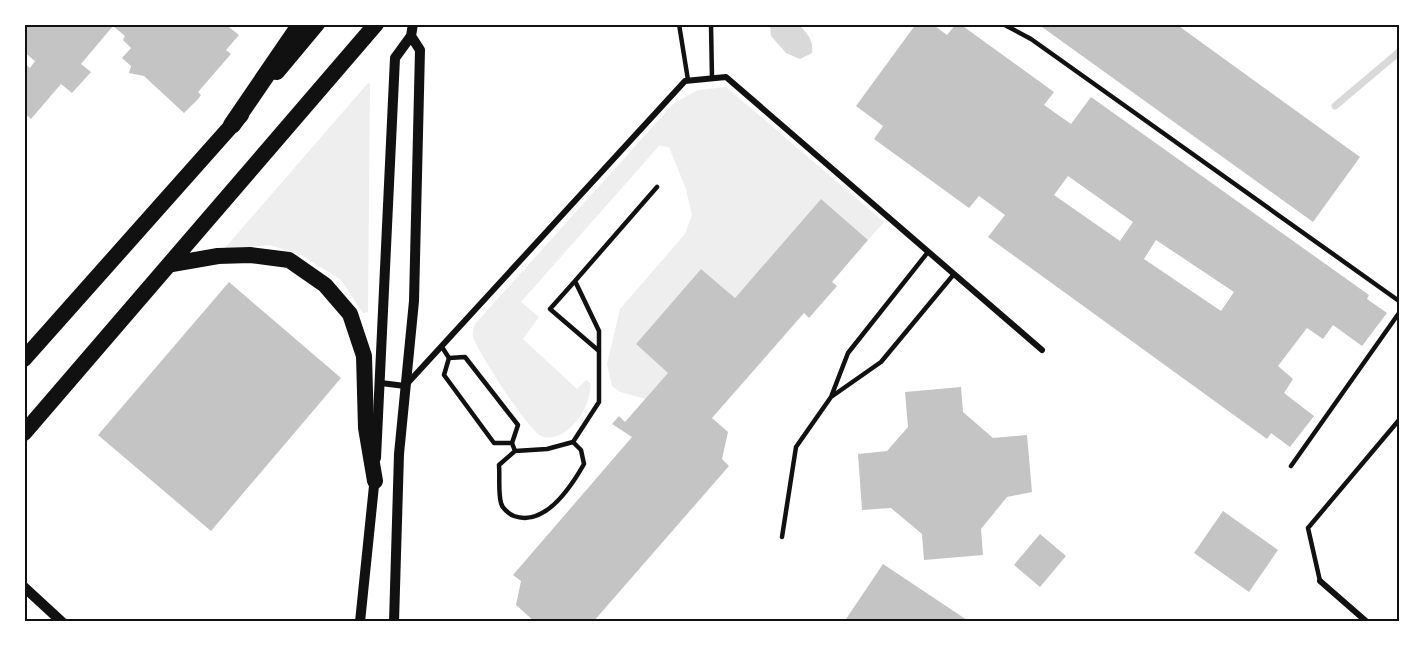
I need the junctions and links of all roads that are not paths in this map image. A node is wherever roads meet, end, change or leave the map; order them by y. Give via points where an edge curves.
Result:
1 (301, 24) edge
2 (317, 24) edge
3 (376, 24) edge
4 (413, 24) edge
5 (679, 24) edge
6 (711, 24) edge
7 (1003, 24) edge
8 (411, 36) junction
9 (712, 78) junction
10 (688, 80) junction
11 (232, 125) junction
12 (657, 187) dead end
13 (928, 252) junction
14 (172, 264) junction
15 (954, 274) junction
16 (575, 281) junction
17 (1399, 301) edge
18 (1399, 313) edge
19 (442, 347) junction
20 (1042, 350) dead end
21 (599, 351) junction
22 (450, 358) junction
23 (24, 359) edge
24 (381, 384) junction
25 (405, 386) junction
26 (831, 397) junction
27 (1399, 420) edge
28 (24, 433) edge
29 (573, 442) junction
30 (512, 443) junction
31 (515, 451) junction
32 (1290, 466) dead end
33 (375, 480) junction
34 (782, 537) dead end
35 (1320, 581) joint
36 (24, 587) edge
37 (395, 620) edge
38 (62, 622) edge
39 (360, 622) edge
40 (1367, 622) edge

1 - 11 highway
2 - 11 highway
3 - 14 highway
4 - 8 street
5 - 10 lane
6 - 9 lane
7 - 17 lane via 1031,39
8 - 24 street via 395,58
8 - 25 street via 420,50 414,301
9 - 10 street
9 - 13 street via 726,77
10 - 19 street
11 - 23 highway
12 - 16 lane
13 - 15 street
13 - 26 lane via 848,353
14 - 28 highway
14 - 33 highway via 218,256 290,260 326,285 350,314 364,356 366,428
15 - 20 street
15 - 26 lane via 881,362
16 - 21 lane via 599,331
16 - 21 lane via 550,309
18 - 32 lane
19 - 22 lane
19 - 25 street
21 - 29 lane via 599,402
22 - 30 lane via 465,357 518,425
22 - 30 lane via 444,375 494,443
24 - 25 street
24 - 33 street
25 - 37 street via 399,454
26 - 34 lane via 796,447
27 - 35 lane via 1308,528
29 - 31 lane
29 - 31 lane via 584,464 571,487 545,512 525,519 510,515 501,505 499,465
30 - 31 lane
33 - 39 street
35 - 40 street
36 - 38 street

